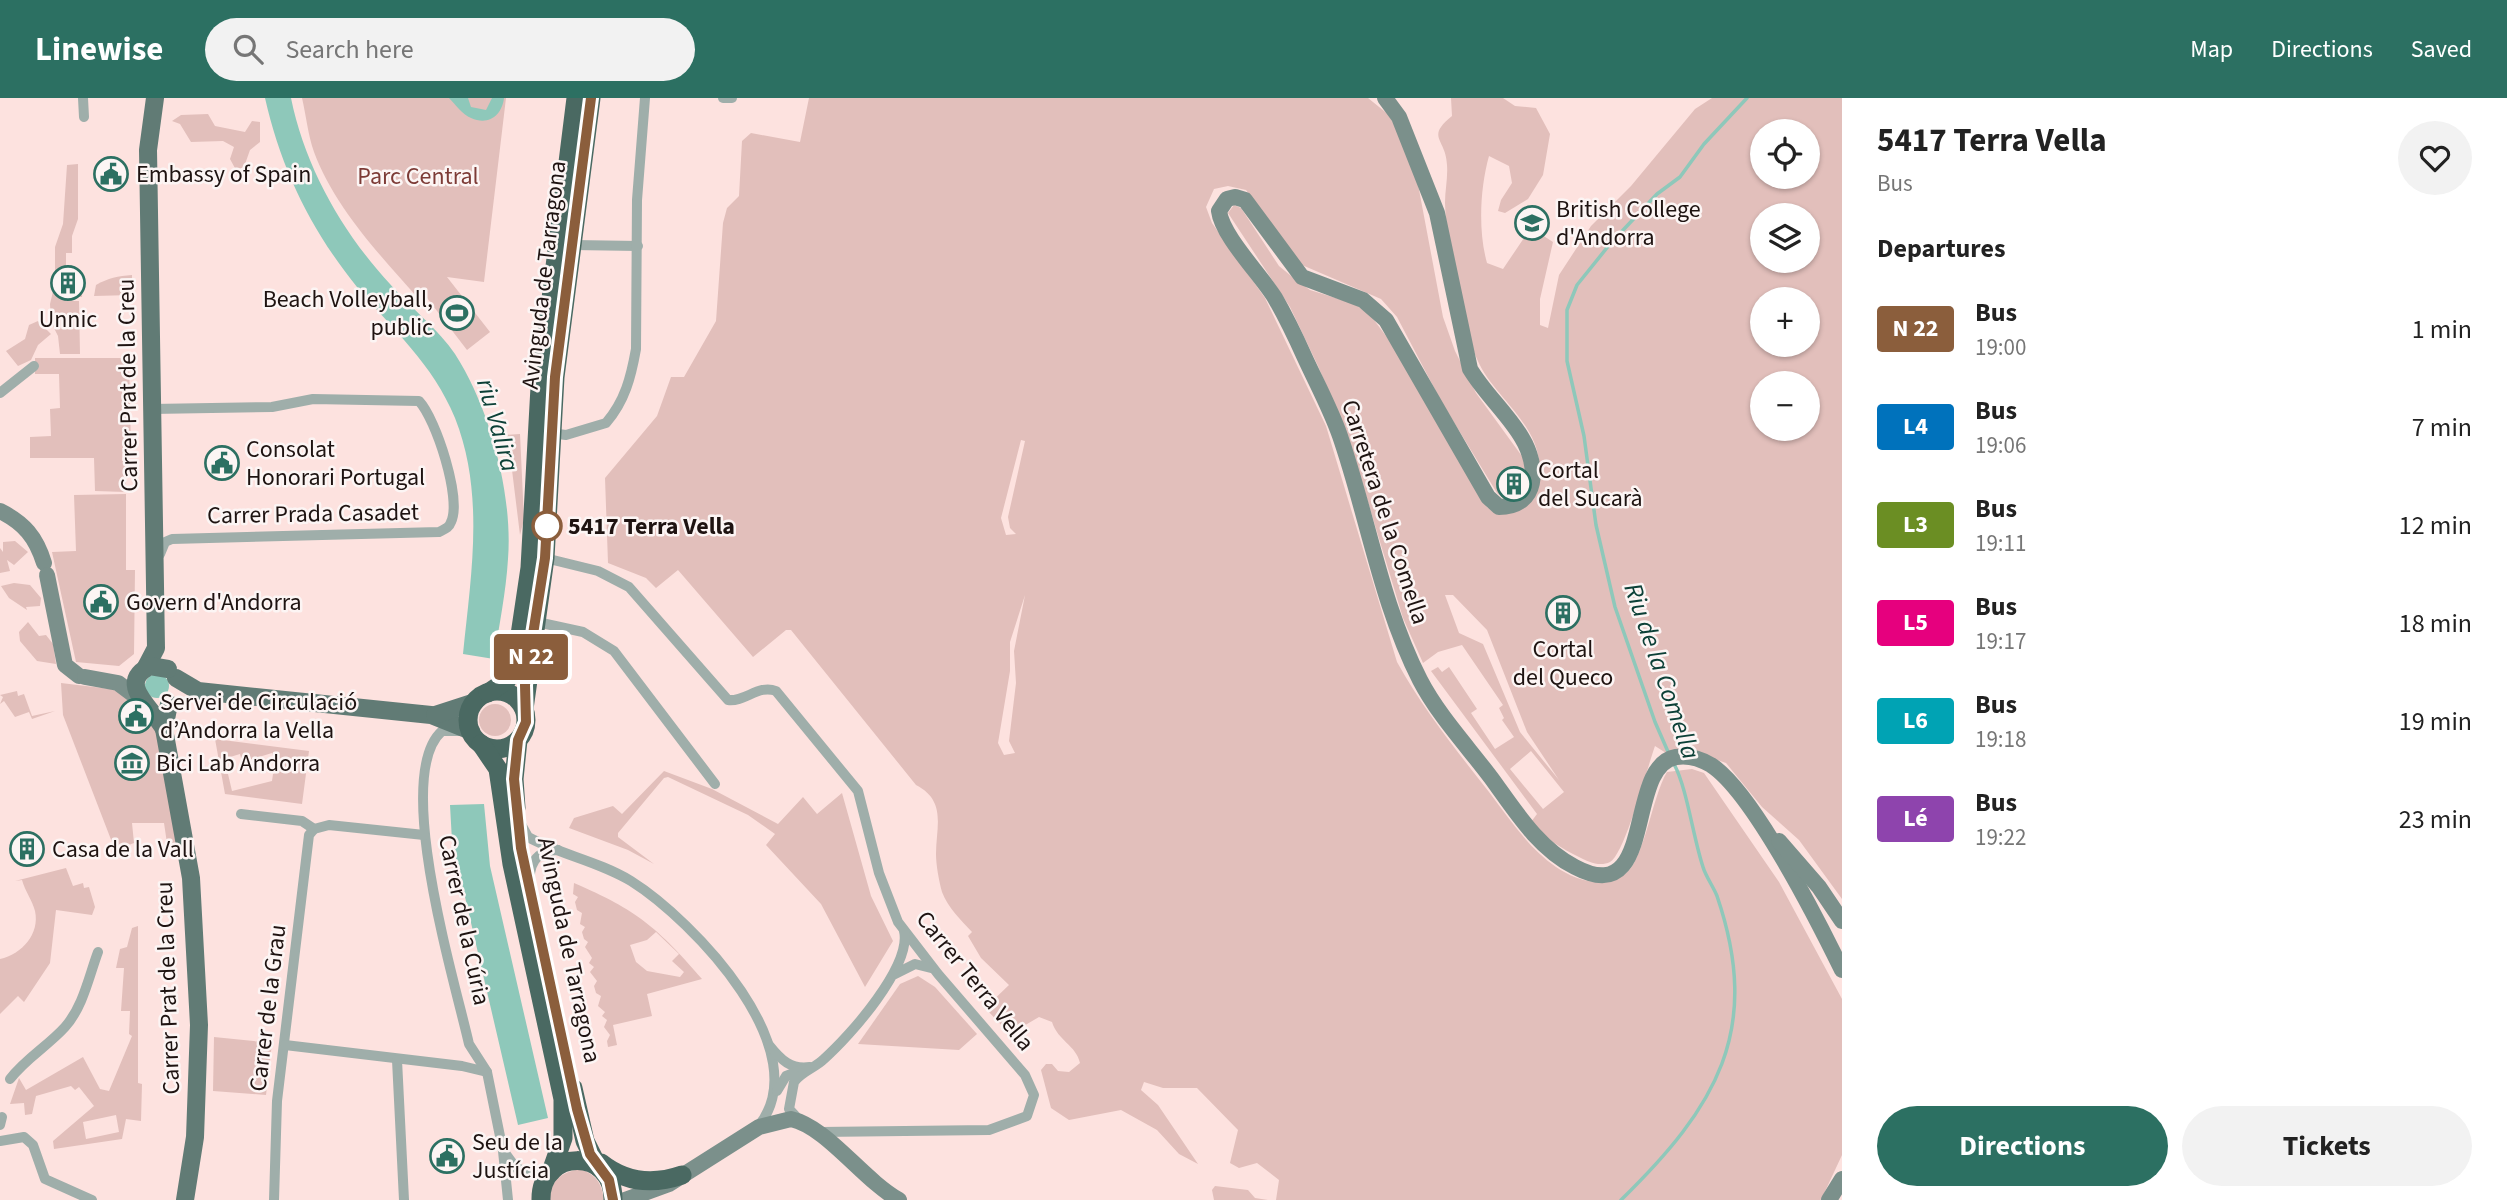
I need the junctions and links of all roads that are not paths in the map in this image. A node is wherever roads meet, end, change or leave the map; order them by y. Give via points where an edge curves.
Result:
1 (83, 98) edge
2 (155, 98) edge
3 (576, 98) edge
4 (591, 98) edge
5 (645, 98) edge
6 (723, 98) edge
7 (732, 98) edge
8 (1385, 98) edge
9 (84, 117) dead end
10 (573, 245) junction
11 (638, 246) junction
12 (34, 366) dead end
13 (0, 393) edge
14 (152, 409) junction
15 (550, 433) junction
16 (0, 511) edge
17 (157, 546) junction
18 (545, 558) junction
19 (537, 622) junction
20 (156, 648) junction
21 (143, 671) junction
22 (172, 673) junction
23 (118, 682) junction
24 (198, 691) junction
25 (482, 697) junction
26 (172, 701) junction
27 (142, 702) junction
28 (524, 709) junction
29 (431, 715) junction
30 (164, 729) junction
31 (475, 738) junction
32 (518, 740) junction
33 (715, 784) dead end
34 (241, 814) dead end
35 (517, 817) junction
36 (311, 827) junction
37 (1762, 828) junction
38 (424, 835) junction
39 (564, 850) junction
40 (530, 886) junction
41 (1842, 921) edge
42 (904, 929) junction
43 (97, 951) dead end
44 (1842, 970) edge
45 (938, 974) junction
46 (884, 986) junction
47 (765, 1041) junction
48 (285, 1045) junction
49 (397, 1059) junction
50 (813, 1067) junction
51 (487, 1072) junction
52 (10, 1079) dead end
53 (775, 1097) junction
54 (800, 1121) junction
55 (754, 1130) junction
56 (820, 1132) junction
57 (0, 1141) edge
58 (585, 1141) junction
59 (503, 1151) junction
60 (603, 1171) junction
61 (682, 1175) junction
62 (1842, 1179) edge
63 (543, 1188) edge
64 (657, 1189) junction
65 (184, 1197) edge
66 (92, 1200) edge
67 (274, 1200) edge
68 (404, 1200) edge
69 (508, 1200) edge
70 (613, 1200) edge
71 (625, 1200) edge
72 (899, 1200) edge
73 (1829, 1200) edge

1 - 9 street
2 - 14 main road, Carrer Prat de la Creu via 148,150
3 - 25 highway, Avinguda de Tarragona via 540,387 530,568 520,635 511,672
4 - 10 highway, Avinguda de Tarragona
5 - 11 street
6 - 7 street
8 - 37 main road, Carretera de la Comella via 1399,117 1437,213 1470,369 1523,439 1532,486 1520,504 1499,507 1488,497 1401,342 1376,309 1302,276 1245,200 1227,199 1219,211 1274,298 1340,435 1394,618 1421,682 1537,839 1581,870 1601,876 1623,865 1636,838 1650,785 1671,758 1688,757 1711,765 1735,788
10 - 11 street
10 - 15 highway, Avinguda de Tarragona
11 - 15 street via 636,349 626,392 606,423 566,435
12 - 13 street
14 - 17 main road, Carrer Prat de la Creu
14 - 17 street, Carrer Prada Casadet via 272,407 313,399 419,401 436,428 452,490 453,519 439,532 172,539
15 - 18 highway, Avinguda de Tarragona
16 - 23 main road via 24,526 38,544 65,665 82,677
17 - 20 main road, Carrer Prat de la Creu
17 - 24 main road via 160,650
18 - 19 highway, Avinguda de Tarragona
18 - 42 street, Carrer Terra Vella via 598,571 629,587 728,700 764,689 776,691 858,790 882,882
19 - 28 highway, Avinguda de Tarragona
19 - 33 street via 583,632 614,651
20 - 21 main road, Carrer Prat de la Creu
20 - 22 main road
21 - 22 main road via 155,665
21 - 23 main road
21 - 27 main road via 135,684
22 - 24 main road
22 - 26 main road via 178,688
23 - 27 main road
24 - 26 main road
24 - 29 main road
25 - 28 highway via 512,695
25 - 29 main road
25 - 31 highway via 469,716
26 - 27 main road via 160,708
26 - 30 main road, Carrer Prat de la Creu
27 - 30 main road
28 - 32 highway via 526,725
29 - 31 main road
30 - 65 main road, Carrer Prat de la Creu via 195,924 198,1072 195,1137
31 - 32 highway via 500,749
31 - 38 street, Carrer de la Cúria via 449,730 433,738 423,777
31 - 63 highway, Avinguda de Tarragona via 498,769 512,864 563,1100 563,1138
32 - 35 highway, Avinguda de Tarragona
34 - 36 street via 302,821
35 - 39 street via 528,837
35 - 40 highway, Avinguda de Tarragona
36 - 38 street
36 - 48 street, Carrer de la Grau
37 - 41 main road via 1771,831
37 - 44 main road, Carretera de la Comella
38 - 51 street, Carrer de la Cúria via 469,1044
39 - 40 street via 550,850 535,859
39 - 47 street via 632,882 690,927 738,985
40 - 58 highway, Avinguda de Tarragona
42 - 45 street, Carrer Terra Vella
42 - 46 street via 904,949
43 - 52 street via 66,1026 27,1058
45 - 46 street via 925,964 915,964
45 - 56 street, Carrer Terra Vella via 1026,1075 1034,1095 1027,1116 989,1130
46 - 50 street via 844,1039
47 - 50 street via 790,1065
47 - 53 street via 774,1071
48 - 49 street
48 - 67 street, Carrer de la Grau via 277,1101
49 - 51 street
49 - 68 street
50 - 53 street via 786,1076
50 - 54 street via 799,1075 790,1089 789,1109
51 - 59 street, Carrer de la Cúria
53 - 55 street
54 - 55 main road via 780,1120
54 - 56 main road
55 - 61 main road
56 - 72 main road via 867,1179
57 - 66 street via 24,1137 33,1145 45,1179
58 - 60 highway, Avinguda de Tarragona
58 - 61 highway via 603,1164 626,1178 663,1181
59 - 63 street via 516,1168
59 - 69 street, Carrer de la Cúria
60 - 63 highway via 575,1160 562,1163
60 - 64 main road via 629,1188
60 - 70 highway, Avinguda de Tarragona
61 - 64 main road
62 - 73 main road
64 - 71 main road

